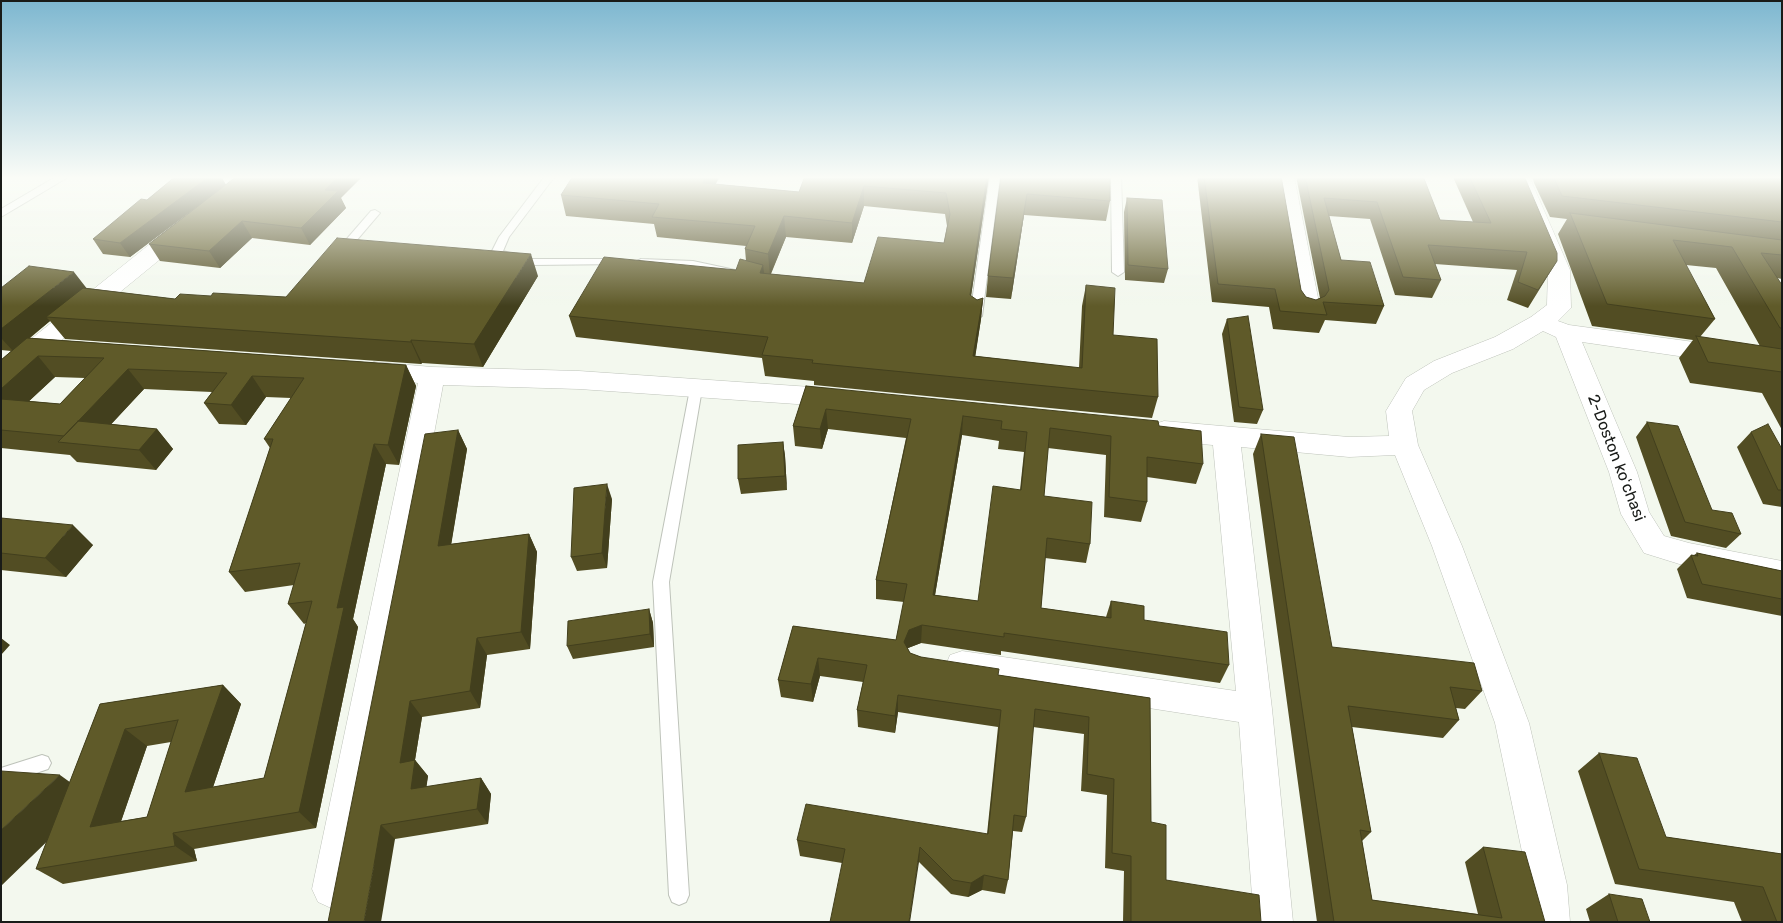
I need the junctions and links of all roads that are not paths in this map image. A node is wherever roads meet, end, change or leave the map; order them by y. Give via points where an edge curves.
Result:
1 (197, 219) edge
2 (370, 219) edge
3 (518, 219) edge
4 (989, 219) edge
5 (1117, 219) edge
6 (1292, 219) edge
7 (1546, 219) edge
8 (373, 252) edge
9 (1118, 272) dead end
10 (742, 274) edge
11 (1308, 308) edge
12 (976, 316) edge
13 (1539, 323) junction
14 (1566, 332) junction
15 (36, 348) junction
16 (75, 350) edge
17 (1782, 362) edge
18 (353, 370) edge
19 (4, 371) edge
20 (432, 376) junction
21 (696, 389) junction
22 (859, 400) edge
23 (1139, 428) edge
24 (1226, 437) junction
25 (1404, 445) junction
26 (1782, 573) edge
27 (931, 661) edge
28 (1254, 709) junction
29 (42, 763) dead end
30 (1, 777) edge
31 (331, 889) dead end
32 (679, 895) dead end
33 (1274, 922) edge
34 (1551, 922) edge

1 - 15 street
2 - 8 lane via 350,241 364,251
3 - 10 lane via 493,253 532,262 693,264
4 - 12 lane
5 - 9 lane
6 - 11 street
7 - 13 street via 1551,226 1559,270 1559,308
13 - 14 street
13 - 25 street via 1504,343 1443,367 1415,384 1399,411
14 - 17 street
14 - 26 street, 2-Doston koʻchasi via 1623,472 1635,514 1654,545
15 - 16 street
15 - 19 street
18 - 20 street
20 - 21 street via 579,380
20 - 31 street
21 - 22 street
21 - 32 lane via 661,582
23 - 24 street
24 - 25 street via 1349,446
24 - 28 street
25 - 34 street via 1447,546 1512,723 1548,885
27 - 28 street
28 - 33 street
29 - 30 lane

